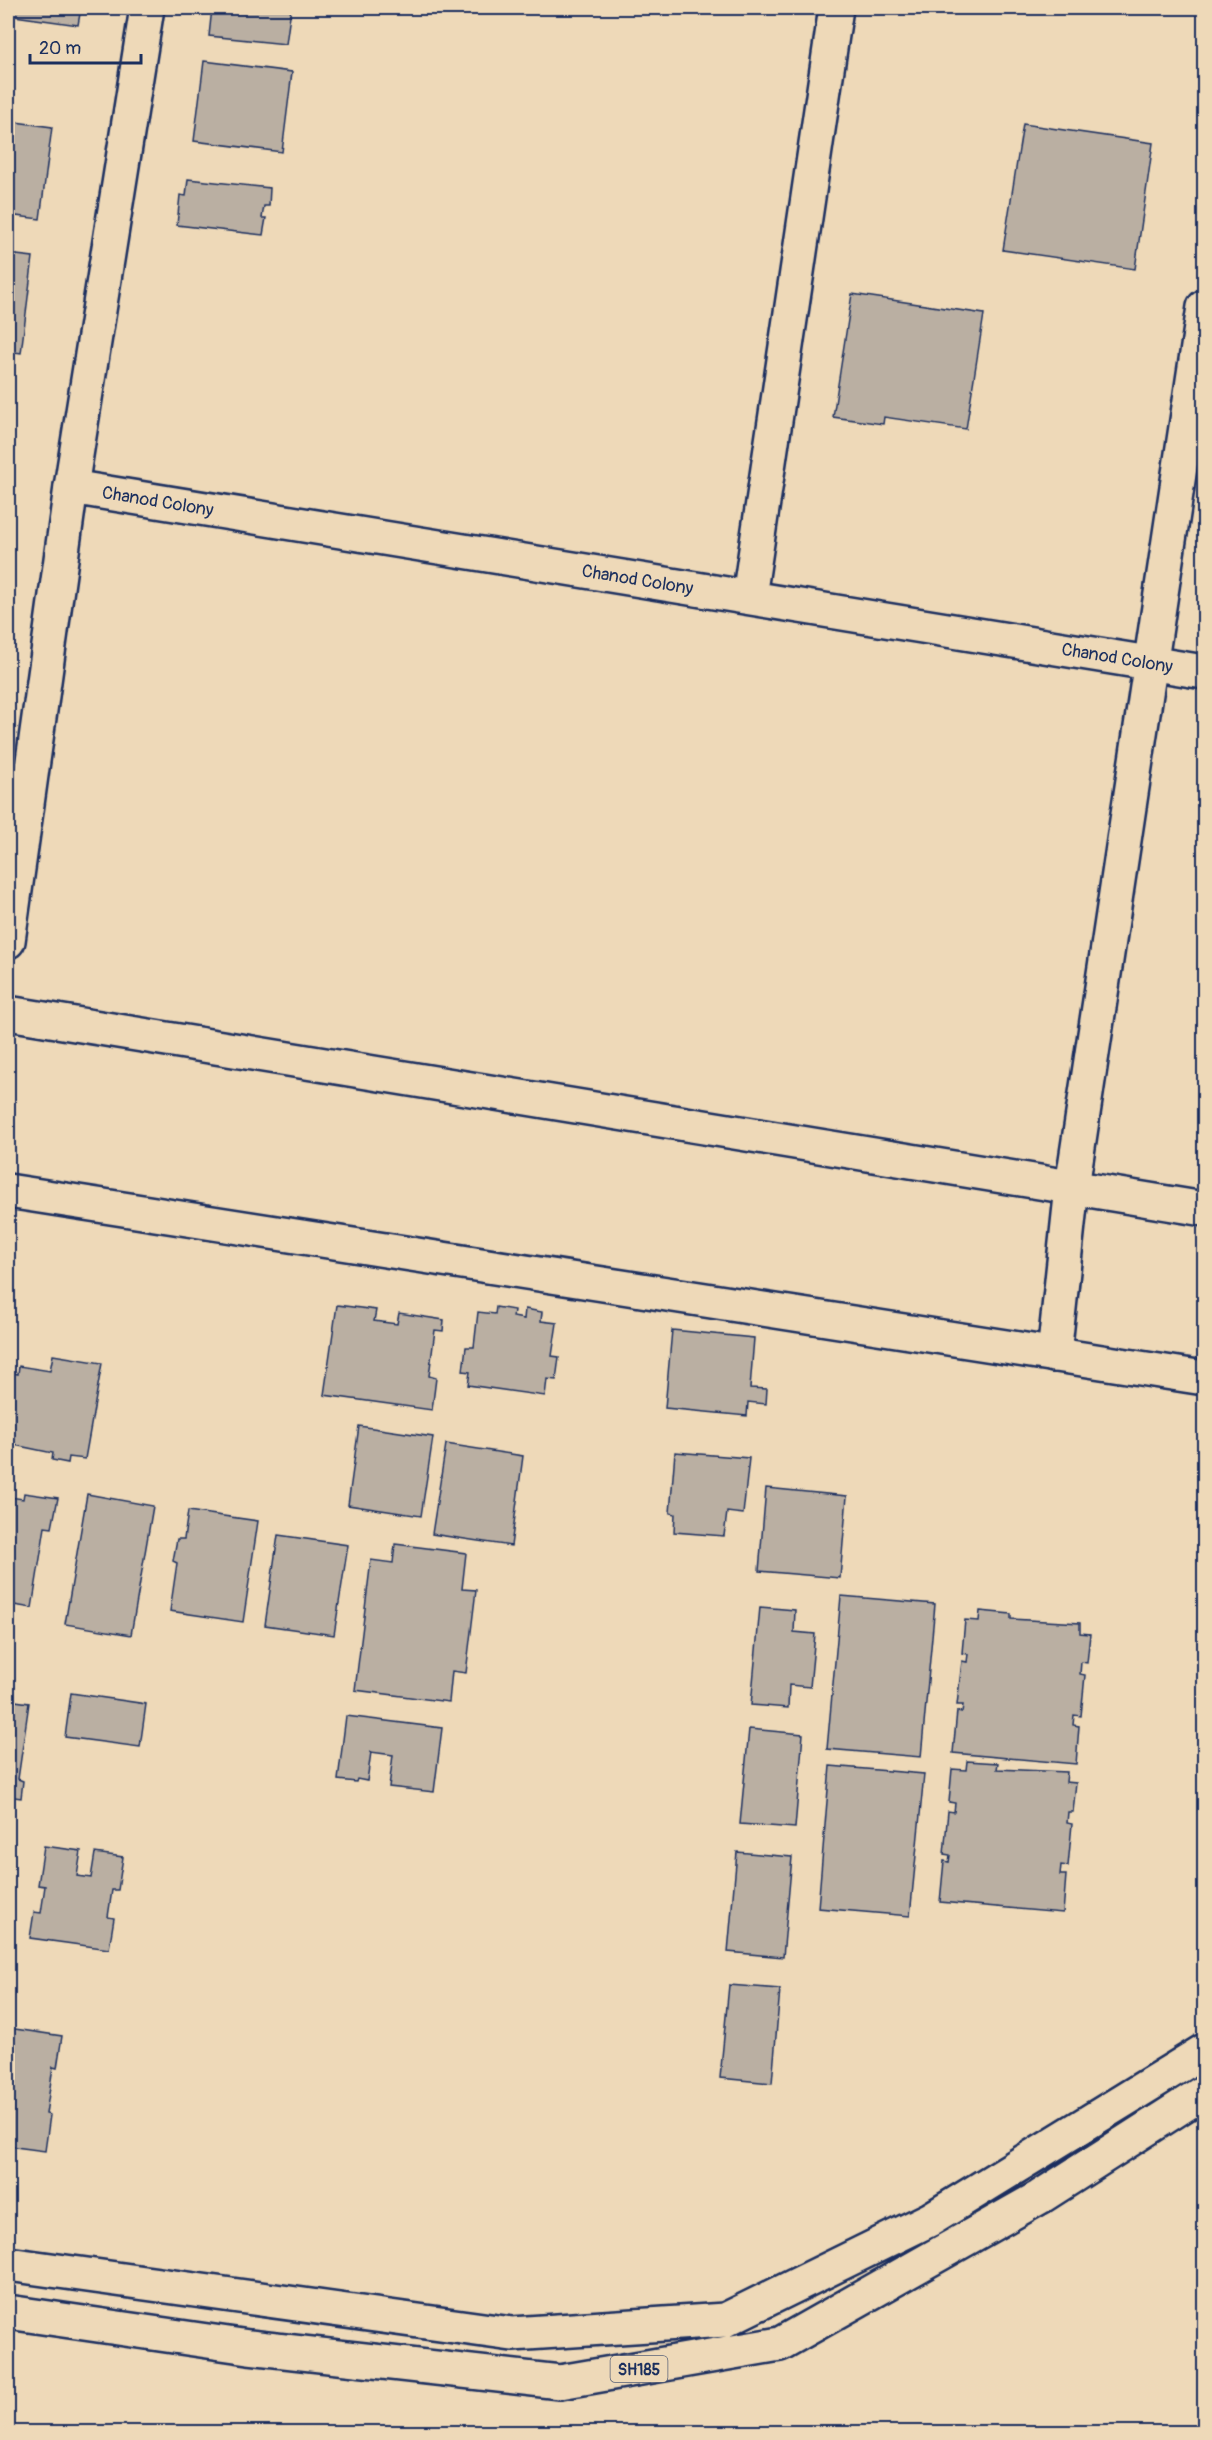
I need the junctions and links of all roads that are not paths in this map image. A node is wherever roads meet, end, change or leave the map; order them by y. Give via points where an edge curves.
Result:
1 (147, 8) edge
2 (836, 8) edge
3 (1204, 307) edge
4 (1198, 390) edge
5 (71, 487) junction
6 (749, 597) junction
7 (1150, 663) junction
8 (1204, 672) edge
9 (8, 941) edge
10 (8, 1013) edge
11 (1072, 1187) junction
12 (8, 1191) edge
13 (1204, 1209) edge
14 (1054, 1355) junction
15 (1204, 1378) edge
16 (1204, 2051) edge
17 (1204, 2092) edge
18 (8, 2264) edge
19 (8, 2312) edge

1 - 5 street
2 - 6 street
3 - 4 street
4 - 7 street
5 - 6 street, Chanod Colony
5 - 9 street
6 - 7 street, Chanod Colony
7 - 8 street, Chanod Colony
7 - 11 street
10 - 11 street
11 - 13 street
11 - 14 street
12 - 14 street
14 - 15 street
16 - 18 street via 931,2219 725,2320 512,2334
17 - 19 street, SH185 via 1040,2197 780,2344 560,2382 249,2347

